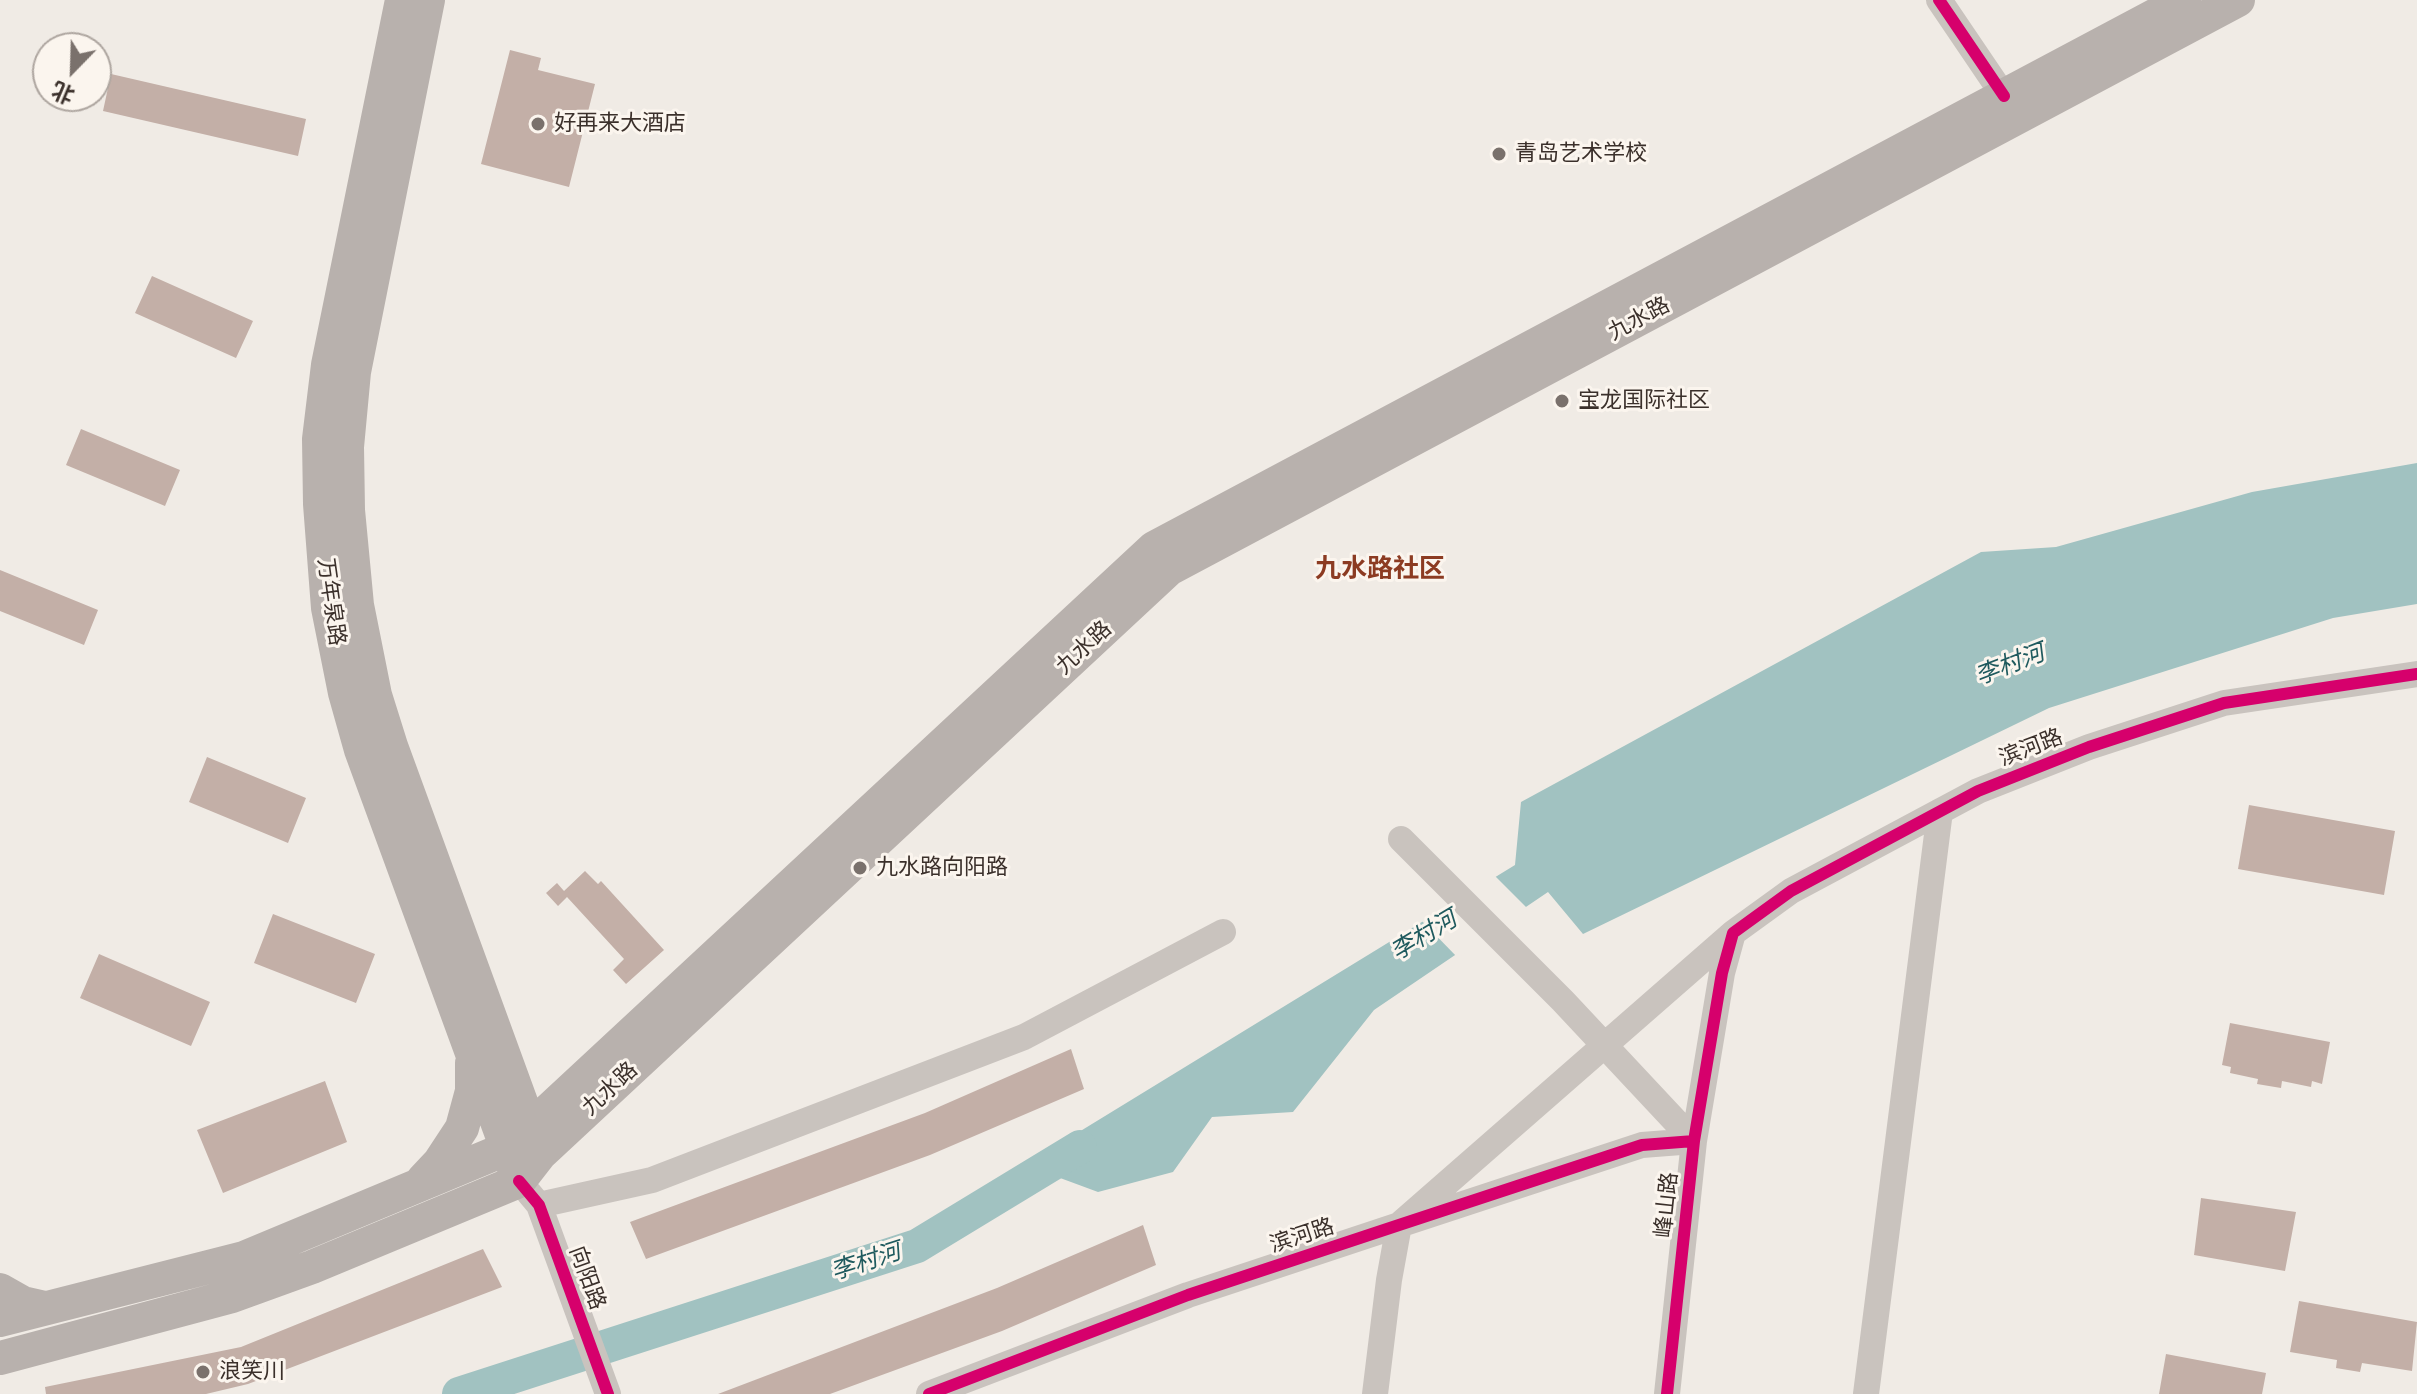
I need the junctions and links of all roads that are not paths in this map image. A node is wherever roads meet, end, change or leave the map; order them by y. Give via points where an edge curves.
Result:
1 (402, 0) edge
2 (428, 0) edge
3 (1939, 0) edge
4 (2184, 0) edge
5 (2238, 0) edge
6 (2004, 96) junction
7 (2417, 674) edge
8 (1940, 811) junction
9 (1401, 839) dead end
10 (1223, 932) dead end
11 (1733, 933) junction
12 (1605, 1045) junction
13 (473, 1051) junction
14 (1694, 1141) junction
15 (526, 1143) junction
16 (416, 1187) junction
17 (529, 1193) junction
18 (1399, 1225) junction
19 (0, 1290) edge
20 (45, 1308) junction
21 (0, 1320) edge
22 (0, 1358) edge
23 (608, 1394) edge
24 (929, 1394) edge
25 (1375, 1394) edge
26 (1667, 1394) edge
27 (1866, 1394) edge

1 - 13 main road, 万年泉路 via 328,365 319,439 320,504 328,608 345,693 361,750
2 - 15 main road, 万年泉路 via 354,372 348,510 355,589 375,695
3 - 6 street
4 - 6 main road, 九水路
5 - 15 main road, 九水路 via 1169,569
6 - 15 main road, 九水路 via 1154,548
7 - 8 street, 滨河路 via 2224,703 2089,747
8 - 11 street, 滨河路 via 1791,891
8 - 27 street
9 - 12 street
10 - 17 street via 1024,1037 652,1180
11 - 12 street, 滨河路
11 - 14 street, 峰山路
12 - 14 street
12 - 18 street, 滨河路
13 - 15 main road, 万年泉路
13 - 16 main road via 472,1091 462,1128
14 - 18 street, 滨河路 via 1642,1145
14 - 26 street, 峰山路
15 - 16 main road, 九水路
15 - 17 main road, 万年泉路
16 - 20 main road, 九水路 via 244,1258
17 - 22 main road via 232,1296
17 - 23 street, 向阳路 via 551,1237
18 - 24 street, 滨河路 via 1188,1295
18 - 25 street
19 - 20 main road
20 - 21 main road, 九水路

